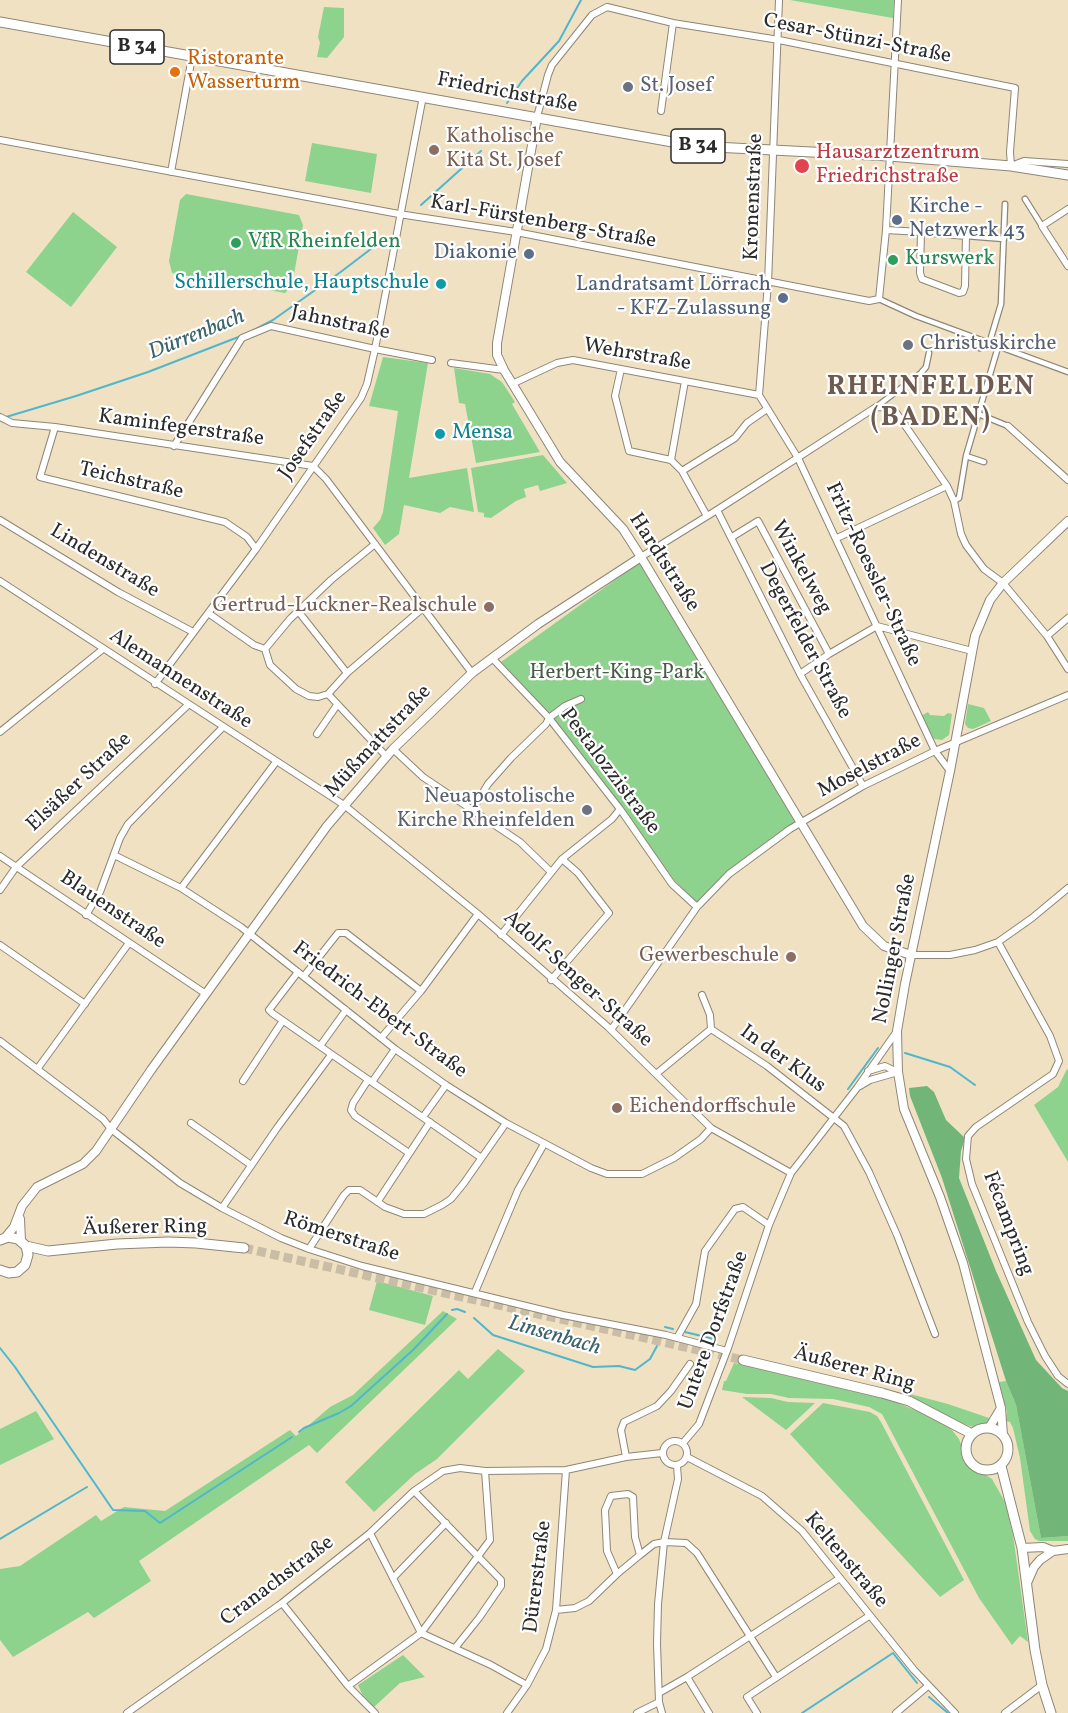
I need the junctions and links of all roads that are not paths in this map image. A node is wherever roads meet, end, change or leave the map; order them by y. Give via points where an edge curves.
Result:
1 (779, 0) edge
2 (898, 0) edge
3 (0, 22) edge
4 (673, 23) junction
5 (779, 40) junction
6 (192, 57) junction
7 (894, 63) junction
8 (423, 96) junction
9 (661, 111) dead end
10 (537, 117) junction
11 (0, 140) edge
12 (773, 150) junction
13 (889, 156) junction
14 (1068, 164) edge
15 (1011, 166) junction
16 (171, 172) junction
17 (1068, 176) edge
18 (1025, 199) dead end
19 (1005, 204) dead end
20 (1068, 209) edge
21 (399, 214) junction
22 (1042, 226) junction
23 (886, 230) junction
24 (516, 232) junction
25 (921, 232) junction
26 (966, 236) junction
27 (1004, 239) junction
28 (1068, 266) edge
29 (768, 283) junction
30 (879, 299) junction
31 (989, 344) junction
32 (998, 347) junction
33 (980, 348) dead end
34 (375, 349) junction
35 (929, 353) dead end
36 (432, 360) dead end
37 (451, 363) dead end
38 (621, 369) junction
39 (504, 370) junction
40 (1068, 372) edge
41 (685, 381) junction
42 (512, 384) junction
43 (759, 395) junction
44 (876, 406) junction
45 (767, 409) junction
46 (977, 413) junction
47 (0, 417) edge
48 (1008, 426) joint
49 (55, 427) junction
50 (174, 446) junction
51 (966, 456) junction
52 (798, 458) junction
53 (671, 460) junction
54 (984, 462) dead end
55 (314, 466) junction
56 (682, 471) junction
57 (1068, 480) edge
58 (947, 486) junction
59 (954, 501) junction
60 (717, 510) junction
61 (707, 516) junction
62 (0, 520) edge
63 (1068, 521) edge
64 (732, 537) junction
65 (837, 538) junction
66 (375, 544) junction
67 (256, 549) junction
68 (641, 557) junction
69 (0, 581) edge
70 (1003, 583) junction
71 (423, 608) junction
72 (298, 611) junction
73 (208, 613) junction
74 (1068, 618) edge
75 (877, 626) junction
76 (193, 632) junction
77 (1047, 636) junction
78 (103, 649) junction
79 (265, 649) junction
80 (972, 651) junction
81 (829, 654) junction
82 (492, 658) junction
83 (1068, 669) edge
84 (347, 673) junction
85 (472, 673) junction
86 (800, 674) junction
87 (155, 684) junction
88 (328, 694) junction
89 (1068, 695) edge
90 (581, 699) dead end
91 (188, 705) junction
92 (337, 705) junction
93 (549, 718) junction
94 (223, 727) junction
95 (2, 728) edge
96 (317, 734) dead end
97 (955, 744) junction
98 (393, 749) junction
99 (935, 751) junction
100 (386, 756) junction
101 (276, 762) junction
102 (950, 771) junction
103 (863, 786) junction
104 (344, 805) junction
105 (473, 809) junction
106 (620, 809) junction
107 (802, 823) junction
108 (114, 855) junction
109 (0, 856) edge
110 (562, 859) junction
111 (16, 867) junction
112 (551, 872) junction
113 (182, 888) junction
114 (1068, 888) edge
115 (0, 890) edge
116 (697, 907) junction
117 (478, 914) junction
118 (86, 915) junction
119 (250, 933) junction
120 (501, 935) junction
121 (998, 942) junction
122 (129, 943) junction
123 (0, 945) edge
124 (911, 955) junction
125 (298, 972) junction
126 (304, 976) junction
127 (551, 980) junction
128 (421, 991) junction
129 (206, 994) junction
130 (702, 995) dead end
131 (85, 1004) junction
132 (346, 1010) junction
133 (282, 1022) junction
134 (711, 1029) junction
135 (612, 1030) junction
136 (897, 1031) junction
137 (381, 1038) junction
138 (0, 1041) edge
139 (320, 1046) junction
140 (395, 1049) junction
141 (331, 1055) junction
142 (39, 1068) junction
143 (868, 1071) junction
144 (898, 1072) junction
145 (656, 1074) junction
146 (370, 1081) junction
147 (243, 1082) dead end
148 (446, 1085) junction
149 (857, 1088) junction
150 (423, 1117) junction
151 (832, 1118) junction
152 (430, 1122) junction
153 (506, 1122) junction
154 (191, 1123) dead end
155 (711, 1128) junction
156 (111, 1129) junction
157 (544, 1144) junction
158 (409, 1153) junction
159 (480, 1157) junction
160 (251, 1165) junction
161 (790, 1173) junction
162 (378, 1201) junction
163 (222, 1208) junction
164 (20, 1214) junction
165 (769, 1225) junction
166 (2, 1239) edge
167 (23, 1243) junction
168 (244, 1248) tunnel mouth
169 (309, 1249) junction
170 (48, 1251) junction
171 (26, 1263) junction
172 (0, 1270) edge
173 (475, 1292) junction
174 (935, 1334) dead end
175 (677, 1338) junction
176 (727, 1351) junction
177 (743, 1360) tunnel mouth
178 (690, 1364) dead end
179 (1068, 1384) edge
180 (1001, 1408) junction
181 (952, 1424) junction
182 (989, 1428) junction
183 (972, 1434) junction
184 (1003, 1435) junction
185 (683, 1443) junction
186 (967, 1443) junction
187 (662, 1453) junction
188 (626, 1457) junction
189 (687, 1457) junction
190 (677, 1466) junction
191 (1001, 1466) junction
192 (566, 1470) junction
193 (992, 1470) junction
194 (485, 1471) junction
195 (414, 1491) junction
196 (1007, 1492) junction
197 (446, 1523) junction
198 (370, 1533) junction
199 (664, 1542) junction
200 (1022, 1548) junction
201 (1068, 1549) edge
202 (1053, 1551) junction
203 (479, 1555) junction
204 (640, 1555) junction
205 (1045, 1556) junction
206 (617, 1574) junction
207 (393, 1578) junction
208 (840, 1578) junction
209 (1026, 1584) junction
210 (282, 1603) junction
211 (556, 1610) junction
212 (869, 1616) junction
213 (421, 1633) junction
214 (751, 1635) junction
215 (455, 1648) junction
216 (687, 1677) junction
217 (776, 1677) junction
218 (527, 1685) junction
219 (1042, 1685) junction
220 (348, 1686) junction
221 (928, 1686) junction
222 (659, 1693) junction
223 (659, 1702) junction
224 (128, 1713) edge
225 (375, 1713) edge
226 (507, 1713) edge
227 (637, 1713) edge
228 (662, 1713) edge
229 (709, 1713) edge
230 (757, 1713) edge
231 (896, 1713) edge
232 (955, 1713) edge
233 (1005, 1713) edge
234 (1052, 1713) edge

1 - 5 street, Kronenstraße
2 - 7 street
3 - 6 main road, Friedrichstraße / B 34
4 - 5 street, Cesar-Stünzi-Straße
4 - 9 street
4 - 10 street, Cesar-Stünzi-Straße via 607,7 591,15 552,65
5 - 7 street, Cesar-Stünzi-Straße
5 - 12 street, Kronenstraße
6 - 8 main road, Friedrichstraße / B 34
6 - 16 street
7 - 13 street
7 - 15 street, Cesar-Stünzi-Straße via 1015,87
8 - 10 main road, Friedrichstraße / B 34
8 - 21 street, Josefstraße
10 - 12 main road, Friedrichstraße / B 34 via 695,146
10 - 24 street, Hardtstraße
11 - 16 street, Karl-Fürstenberg-Straße
12 - 13 main road, Friedrichstraße / B 34
12 - 29 street, Kronenstraße
13 - 15 main road, Friedrichstraße / B 34
13 - 23 street
14 - 15 street via 1024,161
15 - 17 main road, B 34
16 - 21 street, Karl-Fürstenberg-Straße
18 - 22 street
19 - 27 street
20 - 22 street
21 - 24 street, Karl-Fürstenberg-Straße
21 - 34 street, Josefstraße
22 - 28 street
23 - 25 street
23 - 30 street
24 - 29 street, Karl-Fürstenberg-Straße
24 - 39 street, Hardtstraße via 497,343 497,355
25 - 26 street
25 - 26 street via 920,276 959,293 965,286
26 - 27 street
27 - 31 street via 1001,303
29 - 30 street, Karl-Fürstenberg-Straße via 857,300
29 - 43 street, Kronenstraße
30 - 31 street, Karl-Fürstenberg-Straße
31 - 32 street, Karl-Fürstenberg-Straße
31 - 33 street
32 - 40 street, Karl-Fürstenberg-Straße
32 - 46 street
34 - 36 street, Jahnstraße
34 - 50 street, Jahnstraße via 271,326 242,338
34 - 55 street, Josefstraße via 362,398
35 - 44 street via 921,373
37 - 39 street
38 - 41 street, Wehrstraße
38 - 42 street, Wehrstraße via 573,360 557,363
38 - 53 street via 615,396 629,451
39 - 42 street, Hardtstraße
41 - 43 street, Wehrstraße
41 - 53 street
42 - 68 street, Hardtstraße via 560,462 623,529
43 - 45 street, Fritz-Roessler-Straße
44 - 52 street, Müßmattstraße
44 - 58 street via 893,408
45 - 52 street, Fritz-Roessler-Straße
45 - 56 street via 747,423 735,438
46 - 48 street
46 - 51 street
47 - 49 street, Kaminfegerstraße via 12,423
48 - 57 street
49 - 50 street, Kaminfegerstraße
49 - 67 street, Teichstraße via 40,477 225,522 247,537
50 - 55 street, Kaminfegerstraße
51 - 54 street
51 - 59 street via 959,498
52 - 60 street, Müßmattstraße
52 - 65 street, Fritz-Roessler-Straße
53 - 56 street
55 - 66 street
55 - 67 street, Josefstraße
56 - 61 street
58 - 59 street
58 - 65 street
59 - 70 street via 966,545 984,569
60 - 61 street, Müßmattstraße
60 - 64 street, Degerfelder Straße
61 - 68 street, Müßmattstraße
62 - 76 street, Lindenstraße via 118,592
63 - 70 main road, Nollinger Straße
64 - 81 street, Winkelweg via 758,521
64 - 86 street, Degerfelder Straße
65 - 75 street, Fritz-Roessler-Straße
66 - 71 street
66 - 72 street
67 - 73 street, Josefstraße
68 - 82 street, Müßmattstraße
68 - 107 street, Hardtstraße
69 - 78 street, Alemannenstraße
70 - 77 street
70 - 80 main road, Nollinger Straße via 990,600
71 - 84 street
71 - 85 street
72 - 79 street
72 - 84 street
73 - 76 street, Josefstraße
73 - 79 street
74 - 77 street
75 - 80 street
75 - 81 street
75 - 99 street, Fritz-Roessler-Straße
76 - 87 street, Josefstraße
77 - 83 street
78 - 87 street, Alemannenstraße
78 - 95 street
79 - 88 street via 270,665 296,689 309,696
80 - 97 main road, Nollinger Straße
81 - 86 street
82 - 85 street, Müßmattstraße
82 - 93 street, Pestalozzistraße
84 - 88 street
85 - 98 street, Müßmattstraße
86 - 103 street, Degerfelder Straße
87 - 91 street, Alemannenstraße
88 - 92 street
89 - 97 street, Moselstraße
90 - 93 street
91 - 94 street, Alemannenstraße
91 - 111 street, Elsäßer Straße
92 - 96 street
92 - 100 street
93 - 105 street via 489,784
93 - 106 street, Pestalozzistraße
94 - 101 street, Alemannenstraße
94 - 108 street via 140,810 120,838
97 - 99 street, Moselstraße
97 - 102 main road, Nollinger Straße
98 - 100 street, Müßmattstraße
98 - 105 street via 423,777
99 - 102 street, Fritz-Roessler-Straße
99 - 103 street, Moselstraße
100 - 104 street, Müßmattstraße
101 - 104 street, Alemannenstraße
101 - 113 street
102 - 124 main road, Nollinger Straße
103 - 107 street, Moselstraße
104 - 117 street, Adolf-Senger-Straße
104 - 119 street, Müßmattstraße
105 - 112 street via 520,842
106 - 110 street
106 - 116 street, Pestalozzistraße via 672,884
107 - 116 street, Moselstraße via 729,874
107 - 124 street, Hardtstraße via 868,933 884,946
108 - 113 street, Friedrich-Ebert-Straße
108 - 118 street
109 - 111 street, Blauenstraße
110 - 112 street
110 - 127 street via 609,913
111 - 115 street, Elsäßer Straße
111 - 118 street, Blauenstraße
112 - 120 street
113 - 119 street, Friedrich-Ebert-Straße
114 - 121 street
116 - 135 street, Moselstraße
117 - 120 street, Adolf-Senger-Straße
117 - 128 street
118 - 122 street, Blauenstraße
119 - 125 street, Friedrich-Ebert-Straße
119 - 129 street, Müßmattstraße
120 - 127 street, Adolf-Senger-Straße
121 - 124 street via 957,954
121 - 179 street, Fécampring via 1050,1036 1059,1061 1053,1074 976,1127 968,1136 966,1159 972,1184 1031,1329 1058,1376
122 - 129 street, Blauenstraße
122 - 131 street
123 - 131 street
124 - 136 main road, Nollinger Straße
125 - 126 street, Friedrich-Ebert-Straße
125 - 133 street via 269,1010
126 - 128 street via 338,933 346,933
126 - 132 street, Friedrich-Ebert-Straße
127 - 135 street, Adolf-Senger-Straße
128 - 137 street
129 - 156 street, Müßmattstraße
130 - 134 street, In der Klus
131 - 142 street
132 - 137 street, Friedrich-Ebert-Straße
132 - 139 street
133 - 139 street
133 - 147 street
134 - 145 street, In der Klus
134 - 151 street, In der Klus via 768,1066
135 - 145 street, Adolf-Senger-Straße
136 - 143 street, Untere Dorfstraße
136 - 144 main road, Nollinger Straße
137 - 140 street, Friedrich-Ebert-Straße
138 - 142 street, Römerstraße
139 - 141 street
140 - 146 street
140 - 148 street, Friedrich-Ebert-Straße
141 - 146 street
141 - 160 street
142 - 156 street, Römerstraße
143 - 144 street via 885,1066
143 - 149 street, Untere Dorfstraße
144 - 149 street, Untere Dorfstraße
144 - 180 main road, Nollinger Straße via 904,1109 963,1263
145 - 155 street, Adolf-Senger-Straße
146 - 150 street
146 - 158 street via 351,1110
148 - 150 street
148 - 153 street, Friedrich-Ebert-Straße
149 - 151 street, Untere Dorfstraße
150 - 152 street
151 - 161 street, Untere Dorfstraße
151 - 174 street, In der Klus via 844,1126 869,1172
152 - 158 street
152 - 159 street
153 - 157 street, Friedrich-Ebert-Straße
153 - 159 street
154 - 160 street
155 - 157 street, Friedrich-Ebert-Straße via 674,1158 642,1174 607,1174
155 - 161 street, Adolf-Senger-Straße
156 - 163 street, Römerstraße via 180,1183
156 - 164 street, Müßmattstraße via 83,1164 37,1187
157 - 173 street via 519,1190
158 - 162 street
159 - 162 street via 451,1199 433,1210 404,1214
160 - 163 street
161 - 165 street, Untere Dorfstraße
162 - 169 street via 360,1190 349,1191
163 - 169 street, Römerstraße
164 - 166 street, Müßmattstraße via 11,1232
164 - 167 street
165 - 175 street, Untere Dorfstraße via 743,1207 735,1209 705,1251 696,1304
165 - 176 street, Untere Dorfstraße
166 - 167 main road, Äußerer Ring via 13,1238
167 - 170 main road, Äußerer Ring
167 - 171 main road via 28,1256
168 - 170 main road, Äußerer Ring via 168,1242
169 - 173 street, Römerstraße via 362,1266
170 - 171 main road, Äußerer Ring
171 - 172 main road, Äußerer Ring via 15,1272
173 - 175 street, Römerstraße via 562,1315
175 - 176 street, Römerstraße
176 - 185 street, Untere Dorfstraße via 699,1424
177 - 181 main road, Äußerer Ring via 891,1395
178 - 188 street via 657,1406 624,1422 621,1430
180 - 182 main road
180 - 184 main road, Nollinger Straße
181 - 183 main road, Äußerer Ring
181 - 186 main road, Äußerer Ring
182 - 183 main road
182 - 184 main road
183 - 186 main road
184 - 191 main road via 1008,1456
185 - 187 street, Untere Dorfstraße via 670,1441
185 - 189 street
186 - 193 main road via 966,1454 971,1464 981,1470
187 - 188 street
187 - 190 street via 667,1463
188 - 192 street
189 - 190 street
189 - 208 street, Keltenstraße via 762,1496 802,1531
190 - 199 street
191 - 193 main road
191 - 196 main road
192 - 194 street
192 - 211 street, Dürerstraße
193 - 196 main road
194 - 195 street, Cranachstraße via 443,1471
194 - 203 street via 490,1540
195 - 197 street
195 - 198 street, Cranachstraße
196 - 200 main road
197 - 203 street
197 - 207 street
198 - 207 street
198 - 210 street, Cranachstraße
199 - 204 street via 654,1544
199 - 214 street via 686,1543 697,1553
199 - 222 street via 657,1614
200 - 202 street via 1043,1547
200 - 205 street via 1030,1556
200 - 209 main road
201 - 202 street
202 - 205 street
203 - 213 street
203 - 215 street via 501,1580 501,1586
204 - 206 street
204 - 206 street via 633,1497 612,1496 605,1510 607,1551
205 - 209 street
206 - 211 street via 589,1601 575,1608
207 - 213 street
208 - 212 street, Keltenstraße
208 - 214 street
209 - 219 main road
210 - 220 street
210 - 224 street, Cranachstraße
211 - 218 street, Dürerstraße via 546,1649
212 - 217 street
212 - 221 street, Keltenstraße
213 - 215 street
213 - 220 street
214 - 216 street
214 - 217 street
215 - 218 street
216 - 222 street
216 - 229 street
217 - 230 street via 747,1697
218 - 226 street, Dürerstraße
219 - 233 street
219 - 234 main road
220 - 225 street
221 - 231 street
221 - 232 street, Keltenstraße
222 - 223 street
223 - 227 street
223 - 228 street

